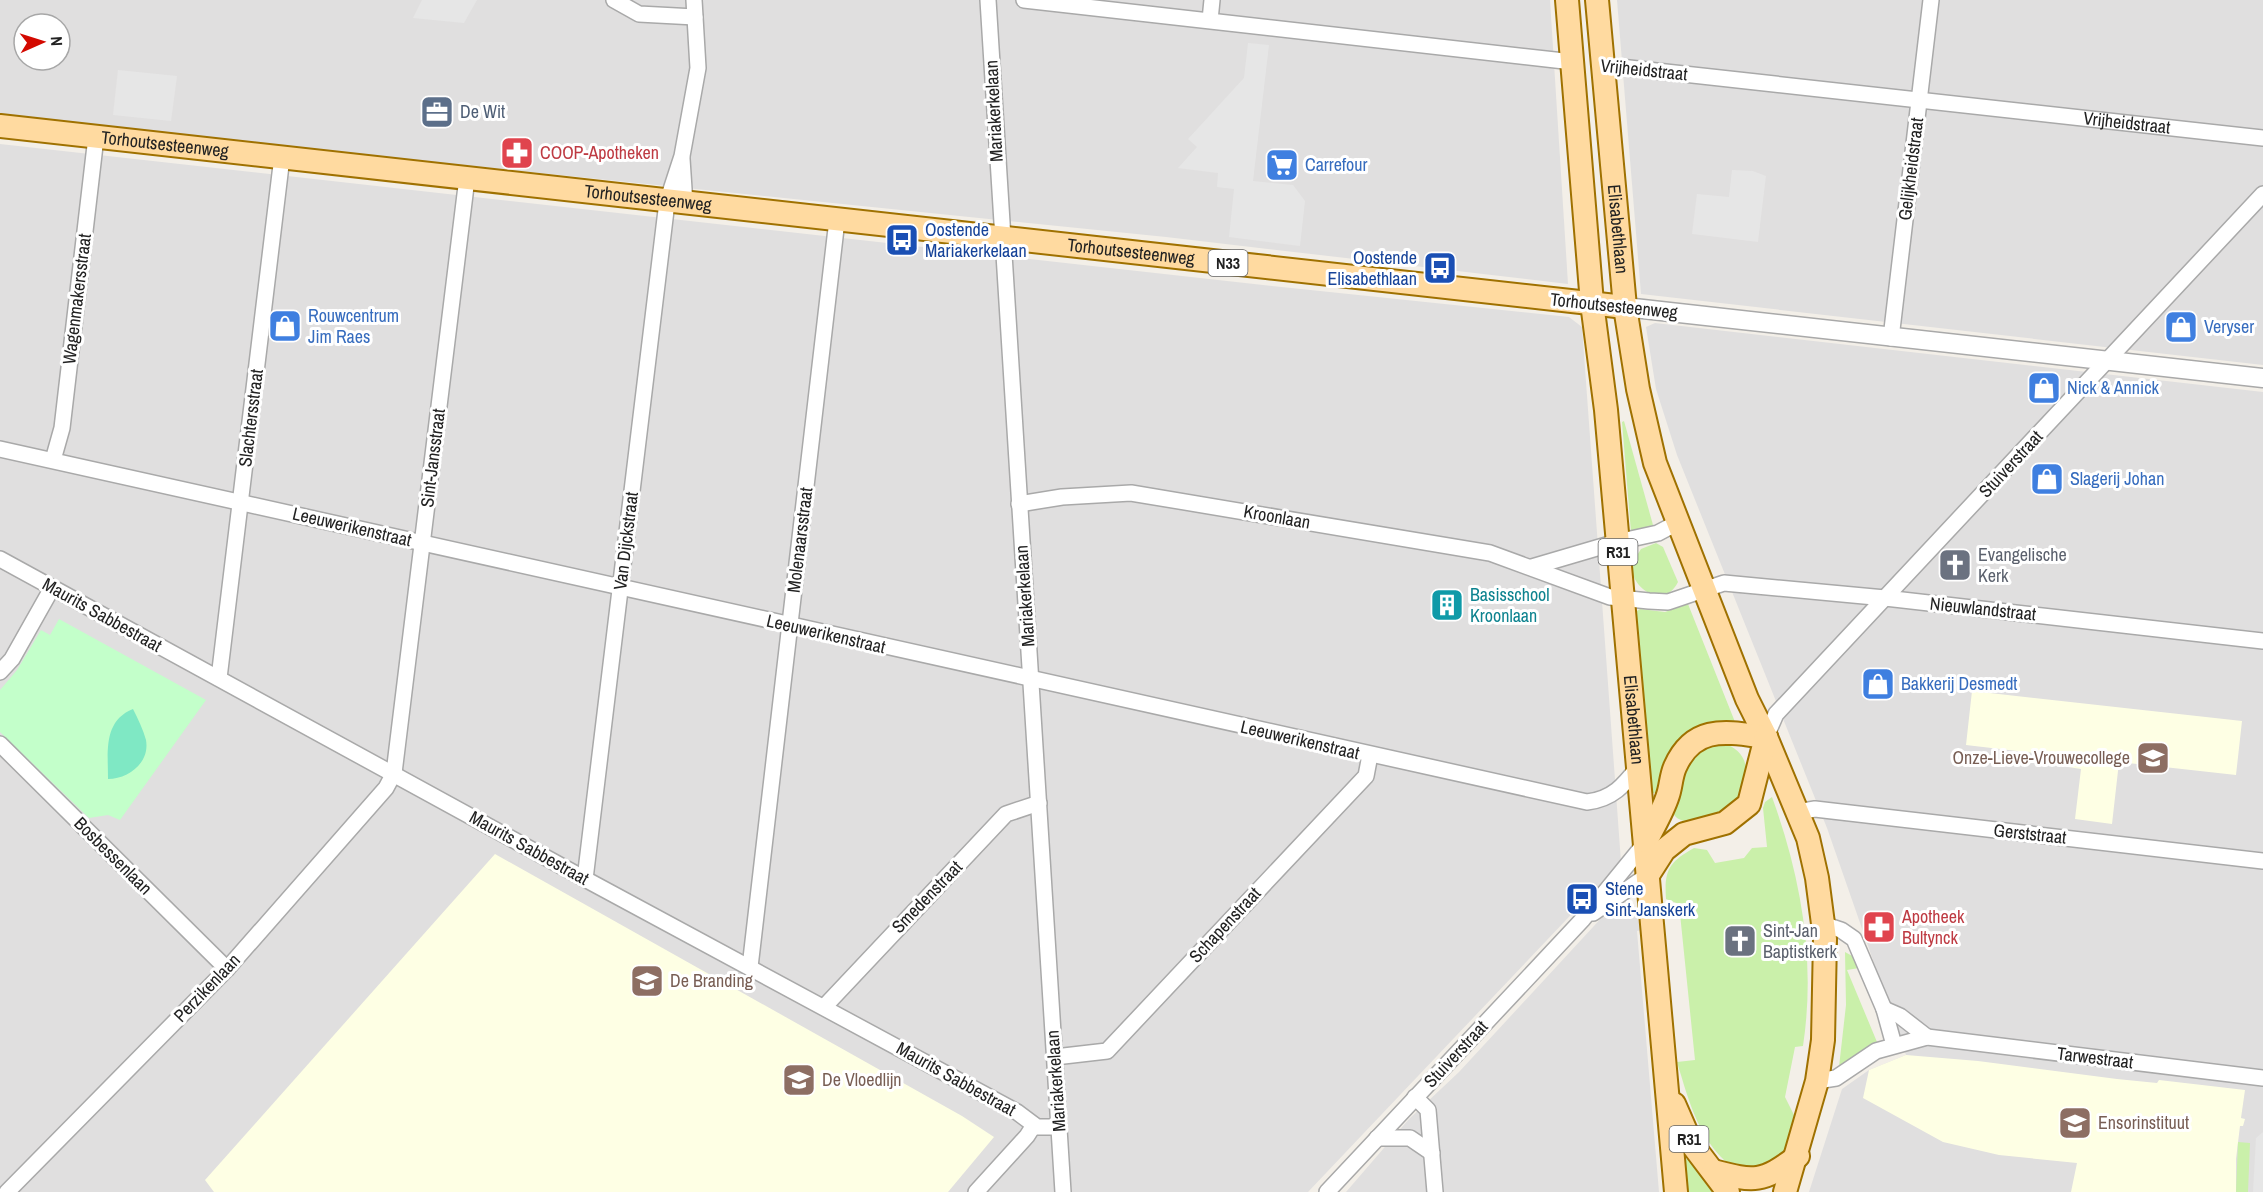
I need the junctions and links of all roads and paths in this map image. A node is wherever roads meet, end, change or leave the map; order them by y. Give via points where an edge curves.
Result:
1 (614, 0) edge
2 (694, 0) edge
3 (988, 0) edge
4 (1024, 0) edge
5 (1212, 0) edge
6 (1567, 0) edge
7 (1597, 0) edge
8 (1930, 0) edge
9 (695, 17) junction
10 (1210, 20) junction
11 (1573, 62) junction
12 (1602, 65) junction
13 (1919, 101) junction
14 (0, 126) edge
15 (96, 137) junction
16 (2263, 138) edge
17 (282, 157) junction
18 (467, 178) junction
19 (2263, 194) edge
20 (676, 203) junction
21 (837, 220) junction
22 (1001, 237) junction
23 (1592, 303) junction
24 (1625, 307) junction
25 (1891, 338) junction
26 (2109, 361) junction
27 (2263, 378) edge
28 (0, 449) edge
29 (53, 460) junction
30 (240, 502) junction
31 (1019, 504) junction
32 (1677, 523) junction
33 (1617, 542) junction
34 (423, 543) junction
35 (0, 559) edge
36 (1532, 567) junction
37 (52, 588) junction
38 (620, 588) junction
39 (1703, 589) junction
40 (1623, 598) junction
41 (1885, 598) junction
42 (790, 626) junction
43 (2263, 641) edge
44 (0, 672) edge
45 (219, 678) junction
46 (1031, 680) junction
47 (1766, 737) junction
48 (0, 744) edge
49 (1370, 755) junction
50 (1639, 766) junction
51 (394, 773) junction
52 (1039, 803) junction
53 (1797, 812) junction
54 (1646, 842) junction
55 (2263, 861) edge
56 (1648, 875) junction
57 (585, 879) junction
58 (1583, 919) junction
59 (1823, 924) junction
60 (750, 967) junction
61 (227, 969) junction
62 (825, 1006) junction
63 (1884, 1009) junction
64 (1927, 1037) junction
65 (1894, 1045) junction
66 (1054, 1057) junction
67 (1665, 1077) junction
68 (2263, 1078) edge
69 (1817, 1081) junction
70 (1415, 1097) junction
71 (1034, 1125) junction
72 (1059, 1127) junction
73 (1377, 1138) junction
74 (1432, 1153) junction
75 (1798, 1156) junction
76 (1713, 1170) junction
77 (1327, 1191) edge
78 (7, 1192) edge
79 (976, 1192) edge
80 (1063, 1192) edge
81 (1435, 1192) edge
82 (1676, 1192) edge
83 (1728, 1192) edge
84 (1785, 1192) edge

1 - 9 street via 639,14
2 - 9 street, Van Dijckstraat
3 - 22 street, Mariakerkelaan
4 - 10 street, Vrijheidstraat
5 - 10 street
6 - 11 main road, Elisabethlaan / R31
7 - 12 main road, Elisabethlaan
8 - 13 street, Gelijkheidstraat
9 - 20 street, Van Dijckstraat via 698,68
10 - 11 street, Vrijheidstraat
11 - 12 main road, Vrijheidstraat
11 - 23 main road, Elisabethlaan / R31
12 - 13 street, Vrijheidstraat
12 - 24 main road, Elisabethlaan
13 - 16 street, Vrijheidstraat
13 - 25 street, Gelijkheidstraat
14 - 15 main road, Torhoutsesteenweg / N33
15 - 17 main road, Torhoutsesteenweg / N33
15 - 29 street, Wagenmakersstraat via 62,428
17 - 18 main road, Torhoutsesteenweg / N33
17 - 30 street, Slachtersstraat
18 - 20 main road, Torhoutsesteenweg / N33
18 - 34 street, Sint-Jansstraat
19 - 26 street, Stuiverstraat
20 - 21 main road, Torhoutsesteenweg / N33
20 - 38 street, Van Dijckstraat
21 - 22 main road, Torhoutsesteenweg / N33
21 - 42 street, Molenaarsstraat
22 - 23 main road, Torhoutsesteenweg / N33
22 - 31 street, Mariakerkelaan
23 - 24 main road, Torhoutsesteenweg / N33
23 - 33 main road, Elisabethlaan / R31
24 - 25 street, Torhoutsesteenweg
24 - 32 main road, Elisabethlaan via 1655,463
25 - 26 street, Torhoutsesteenweg
26 - 27 street, Torhoutsesteenweg
26 - 41 street, Stuiverstraat
28 - 29 street, Leeuwerikenstraat
29 - 30 street, Leeuwerikenstraat
30 - 34 street, Leeuwerikenstraat
30 - 45 street, Slachtersstraat
31 - 36 street, Kroonlaan via 1131,493 1490,553
31 - 46 street, Mariakerkelaan
32 - 33 street via 1658,533
32 - 39 main road, Elisabethlaan
33 - 36 street
33 - 40 main road, Elisabethlaan / R31
34 - 38 street, Leeuwerikenstraat
34 - 51 street, Sint-Jansstraat
35 - 37 street, Maurits Sabbestraat
36 - 40 street, Kroonlaan via 1610,597
37 - 44 street via 12,659
37 - 45 street, Maurits Sabbestraat
38 - 42 street, Leeuwerikenstraat
38 - 57 street, Van Dijckstraat
39 - 40 street via 1668,602
39 - 41 street, Nieuwlandstraat via 1724,583
39 - 47 main road, Elisabethlaan
40 - 50 main road, Elisabethlaan / R31
41 - 43 street, Nieuwlandstraat
41 - 47 street, Stuiverstraat via 1776,714
42 - 46 street, Leeuwerikenstraat
42 - 60 street, Molenaarsstraat
45 - 51 street, Maurits Sabbestraat
46 - 49 street, Leeuwerikenstraat
46 - 52 street, Mariakerkelaan
47 - 53 main road, Elisabethlaan
47 - 54 main road, Elisabethlaan / R31 via 1709,734 1684,749
47 - 56 main road via 1749,804 1725,823 1684,834 1664,850
48 - 61 street, Bosbessenlaan
49 - 50 street, Leeuwerikenstraat via 1587,802 1604,801 1620,790
49 - 66 street, Schapenstraat via 1366,776 1107,1051
50 - 54 main road, Elisabethlaan / R31
51 - 57 street, Maurits Sabbestraat
51 - 61 street, Perzikenlaan via 386,788
52 - 62 street, Smedenstraat via 1006,814
52 - 66 street, Mariakerkelaan
53 - 55 street, Gerststraat via 1815,809
53 - 59 main road, Elisabethlaan via 1813,857
54 - 56 main road, Elisabethlaan / R31
54 - 58 street, Stuiverstraat
56 - 58 street, Stuiverstraat
56 - 67 main road, Elisabethlaan / R31
57 - 60 street, Maurits Sabbestraat
58 - 70 street, Stuiverstraat
59 - 63 street via 1854,939
59 - 69 main road, Elisabethlaan via 1825,1011
60 - 62 street, Maurits Sabbestraat
61 - 78 street, Perzikenlaan
62 - 71 street, Maurits Sabbestraat
63 - 64 street
63 - 65 street
64 - 65 street, Tarwestraat
64 - 68 street, Tarwestraat
65 - 69 street, Tarwestraat via 1876,1051 1836,1078
66 - 72 street, Mariakerkelaan
67 - 76 main road, Elisabethlaan / R31 via 1691,1143
67 - 82 main road, Elisabethlaan / R31
69 - 75 main road, Elisabethlaan
70 - 73 street, Stuiverstraat
70 - 74 street via 1428,1110
71 - 72 street, Maurits Sabbestraat
71 - 79 street
72 - 80 street, Mariakerkelaan
73 - 74 street via 1410,1138
73 - 77 street, Stuiverstraat
74 - 81 street
75 - 76 main road, R31 via 1775,1173 1751,1180
75 - 84 main road, Elisabethlaan
76 - 83 main road, Elisabethlaan / R31

